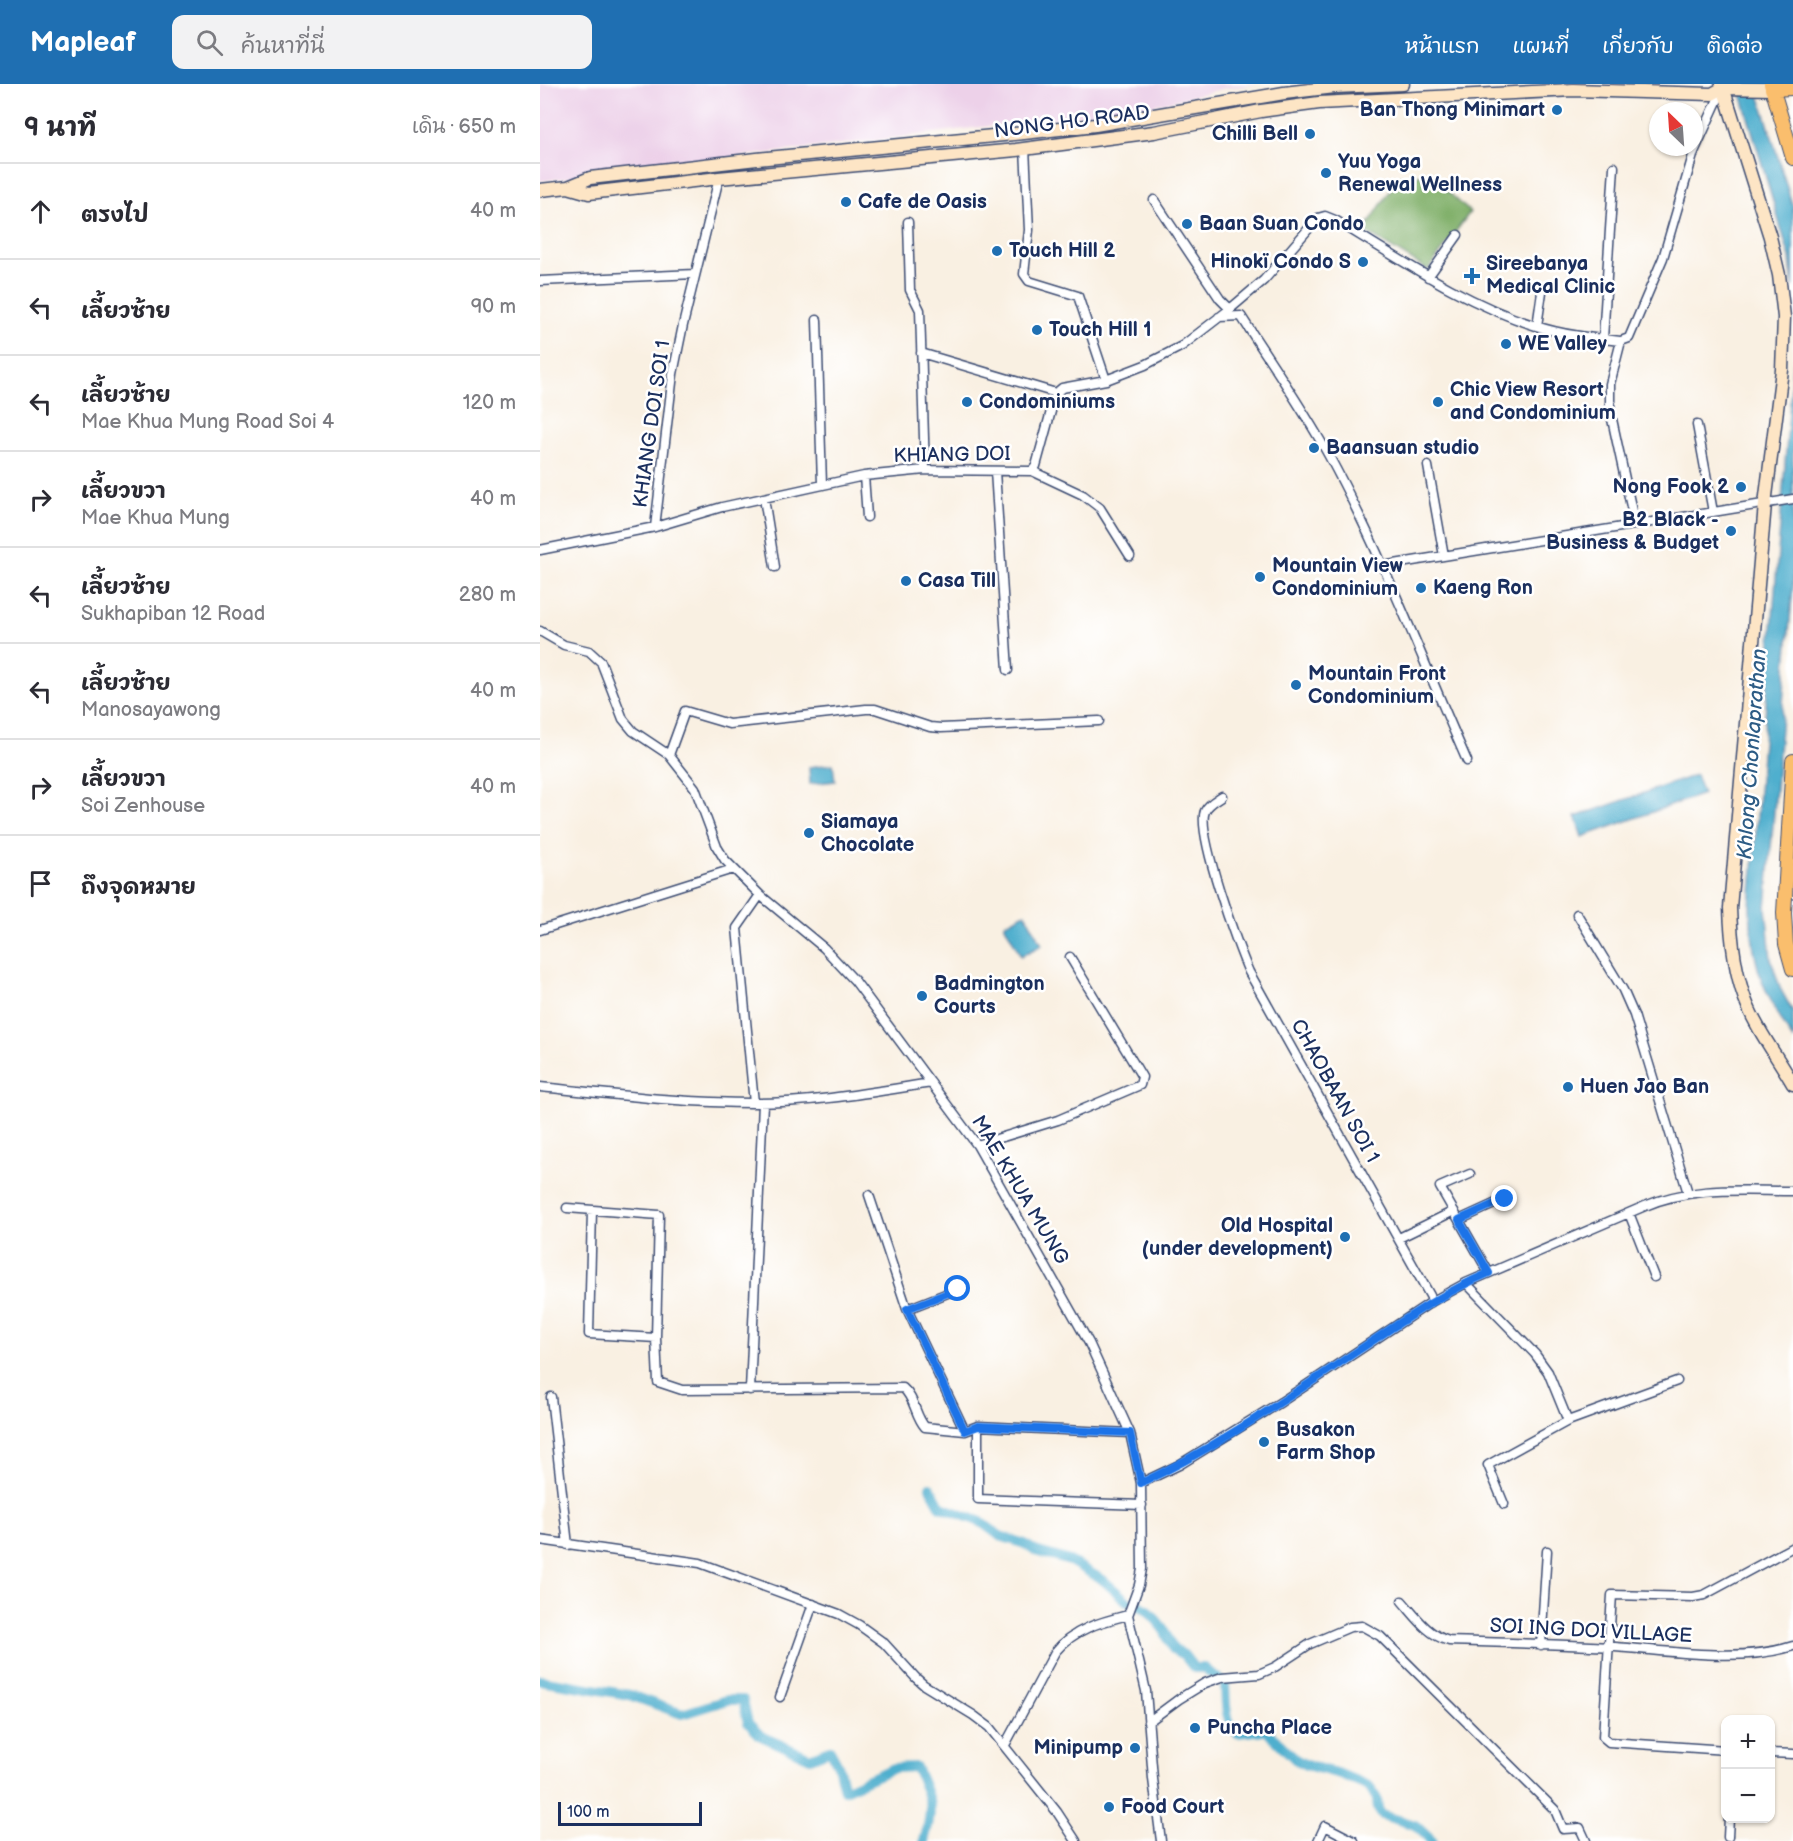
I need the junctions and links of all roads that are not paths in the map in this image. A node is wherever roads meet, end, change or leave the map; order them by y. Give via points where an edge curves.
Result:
1 (1403, 84) edge
2 (1721, 86) edge
3 (1335, 87) junction
4 (1772, 87) edge
5 (1792, 88) edge
6 (1336, 102) junction
7 (1030, 133) junction
8 (1032, 148) junction
9 (775, 157) junction
10 (1793, 158) edge
11 (1614, 167) dead end
12 (776, 172) junction
13 (719, 178) junction
14 (568, 187) junction
15 (540, 190) edge
16 (1154, 200) dead end
17 (908, 222) dead end
18 (1458, 235) dead end
19 (695, 274) junction
20 (1428, 277) junction
21 (540, 281) edge
22 (1542, 292) dead end
23 (1230, 309) junction
24 (1218, 317) junction
25 (817, 320) dead end
26 (1537, 327) junction
27 (1603, 339) junction
28 (1621, 341) junction
29 (921, 353) junction
30 (1106, 380) junction
31 (1056, 393) junction
32 (1697, 425) dead end
33 (1428, 466) dead end
34 (925, 470) junction
35 (995, 471) junction
36 (1032, 471) junction
37 (864, 476) junction
38 (822, 485) junction
39 (764, 498) junction
40 (1793, 499) edge
41 (1766, 504) junction
42 (1713, 512) junction
43 (867, 517) dead end
44 (1635, 525) junction
45 (655, 527) junction
46 (540, 550) edge
47 (1130, 556) dead end
48 (1444, 556) junction
49 (1382, 566) junction
50 (775, 567) dead end
51 (540, 631) edge
52 (1008, 670) dead end
53 (1098, 721) dead end
54 (669, 755) junction
55 (1467, 761) dead end
56 (1793, 761) edge
57 (1222, 795) dead end
58 (733, 869) junction
59 (760, 895) junction
60 (1577, 914) dead end
61 (540, 930) edge
62 (1070, 957) dead end
63 (1793, 969) edge
64 (931, 1083) junction
65 (1793, 1084) edge
66 (540, 1087) edge
67 (758, 1103) junction
68 (977, 1145) junction
69 (1470, 1174) dead end
70 (1793, 1191) edge
71 (1688, 1192) junction
72 (870, 1196) dead end
73 (1505, 1199) dead end
74 (567, 1208) dead end
75 (592, 1210) junction
76 (1454, 1212) junction
77 (1629, 1213) junction
78 (1459, 1220) junction
79 (1399, 1238) junction
80 (1489, 1273) junction
81 (1654, 1277) dead end
82 (1466, 1283) junction
83 (958, 1289) dead end
84 (1433, 1301) junction
85 (907, 1309) junction
86 (656, 1338) junction
87 (1677, 1381) dead end
88 (750, 1390) junction
89 (550, 1397) dead end
90 (1568, 1421) junction
91 (978, 1426) junction
92 (965, 1431) junction
93 (1130, 1433) junction
94 (1141, 1483) junction
95 (1504, 1504) dead end
96 (1142, 1505) junction
97 (540, 1540) edge
98 (568, 1545) junction
99 (1793, 1547) edge
100 (1547, 1551) dead end
101 (1402, 1601) dead end
102 (813, 1605) junction
103 (1128, 1615) junction
104 (1541, 1645) junction
105 (1793, 1646) edge
106 (1609, 1647) junction
107 (780, 1697) dead end
108 (1148, 1722) junction
109 (1005, 1745) junction
110 (1721, 1750) edge
111 (1775, 1753) edge
112 (1793, 1754) edge
113 (1729, 1823) edge
114 (1728, 1837) dead end
115 (1076, 1841) edge
116 (1161, 1841) edge
117 (1318, 1841) edge
118 (1354, 1841) edge
119 (1586, 1841) edge

1 - 3 street, NONG HO ROAD
2 - 4 street, NONG HO ROAD
2 - 6 street, NONG HO ROAD via 1712,94 1573,90
2 - 28 street via 1694,153 1663,258 1629,338
2 - 41 street via 1770,237 1784,317 1782,370
3 - 6 street
3 - 7 street, NONG HO ROAD
4 - 5 main road
4 - 10 main road
6 - 8 street, NONG HO ROAD
7 - 8 street
7 - 9 street, NONG HO ROAD
8 - 12 street, NONG HO ROAD
8 - 30 street via 1024,274 1029,281 1078,296
9 - 12 street
9 - 14 street, NONG HO ROAD via 590,178
11 - 27 street
12 - 13 street, NONG HO ROAD
13 - 14 street, NONG HO ROAD via 589,193
13 - 19 street
14 - 15 street, NONG HO ROAD
16 - 23 street
17 - 29 street via 910,290 920,310
18 - 20 street
19 - 21 street
19 - 45 street via 673,374
20 - 23 street via 1325,216 1318,218 1263,280
20 - 26 street via 1486,307
22 - 26 street
23 - 24 street
24 - 30 street via 1161,358
24 - 49 street via 1241,316 1328,453
25 - 38 street
26 - 27 street
27 - 28 street
28 - 44 street via 1610,384 1611,410
29 - 31 street
29 - 34 street
30 - 31 street via 1062,388
31 - 36 street, KHIANG DOI
32 - 42 street
33 - 48 street
34 - 35 street, KHIANG DOI
34 - 37 street, KHIANG DOI
35 - 36 street, KHIANG DOI
35 - 52 street
36 - 47 street via 1083,495 1100,508
37 - 38 street, KHIANG DOI
37 - 43 street
38 - 39 street, KHIANG DOI
39 - 45 street, KHIANG DOI
39 - 50 street
40 - 41 street
41 - 42 street
41 - 65 street via 1730,925 1745,999
42 - 44 street
44 - 48 street
45 - 46 street, KHIANG DOI
48 - 49 street
49 - 55 street
51 - 54 street, MAE KHUA MUNG via 564,645 589,651 600,662 622,719
53 - 54 street via 941,728 866,709 729,724 685,711
54 - 58 street, MAE KHUA MUNG via 695,788 717,847
56 - 63 main road via 1784,913
57 - 79 street, CHAOBAAN SOI 1 via 1204,812 1203,819 1238,948
58 - 59 street, MAE KHUA MUNG
58 - 61 street
59 - 64 street, MAE KHUA MUNG via 824,948 855,981
59 - 67 street via 737,928
60 - 71 street via 1634,1015
62 - 68 street via 1142,1077 1140,1084 1058,1120
64 - 67 street
64 - 68 street, MAE KHUA MUNG
66 - 67 street via 678,1101
67 - 88 street
68 - 93 street, MAE KHUA MUNG via 1076,1318
69 - 76 street via 1440,1187
70 - 71 street
71 - 77 street
72 - 85 street
73 - 78 street
74 - 75 street
75 - 86 street via 659,1215
75 - 86 street via 589,1334
76 - 78 street
76 - 79 street
77 - 80 street
77 - 81 street
78 - 80 street
79 - 84 street, CHAOBAAN SOI 1
80 - 82 street
82 - 84 street
82 - 90 street via 1535,1354 1548,1372
83 - 85 street
84 - 94 street via 1281,1402 1179,1465
85 - 92 street
86 - 88 street via 658,1382 682,1390
87 - 90 street
88 - 92 street via 903,1388 925,1427
89 - 98 street
90 - 95 street via 1488,1465
91 - 92 street
91 - 93 street
91 - 96 street via 978,1499
93 - 94 street, MAE KHUA MUNG
94 - 96 street, MAE KHUA MUNG
96 - 103 street, MAE KHUA MUNG via 1142,1569
97 - 98 street
98 - 102 street via 700,1563
99 - 106 street via 1693,1598 1612,1595
100 - 104 street
101 - 104 street, SOI ING DOI VILLAGE via 1439,1638
102 - 107 street
102 - 109 street via 839,1614 884,1643 916,1678 989,1727
103 - 108 street via 1145,1684
103 - 109 street via 1087,1627 1063,1641
104 - 106 street, SOI ING DOI VILLAGE
105 - 106 street, SOI ING DOI VILLAGE via 1775,1652 1734,1655
106 - 110 street via 1603,1737 1609,1742
108 - 116 street
108 - 119 street via 1205,1683 1222,1677 1259,1674 1310,1644 1362,1626 1380,1636 1555,1810 1563,1829 1580,1828
109 - 115 street
111 - 112 street
113 - 114 street
117 - 118 street via 1325,1826

